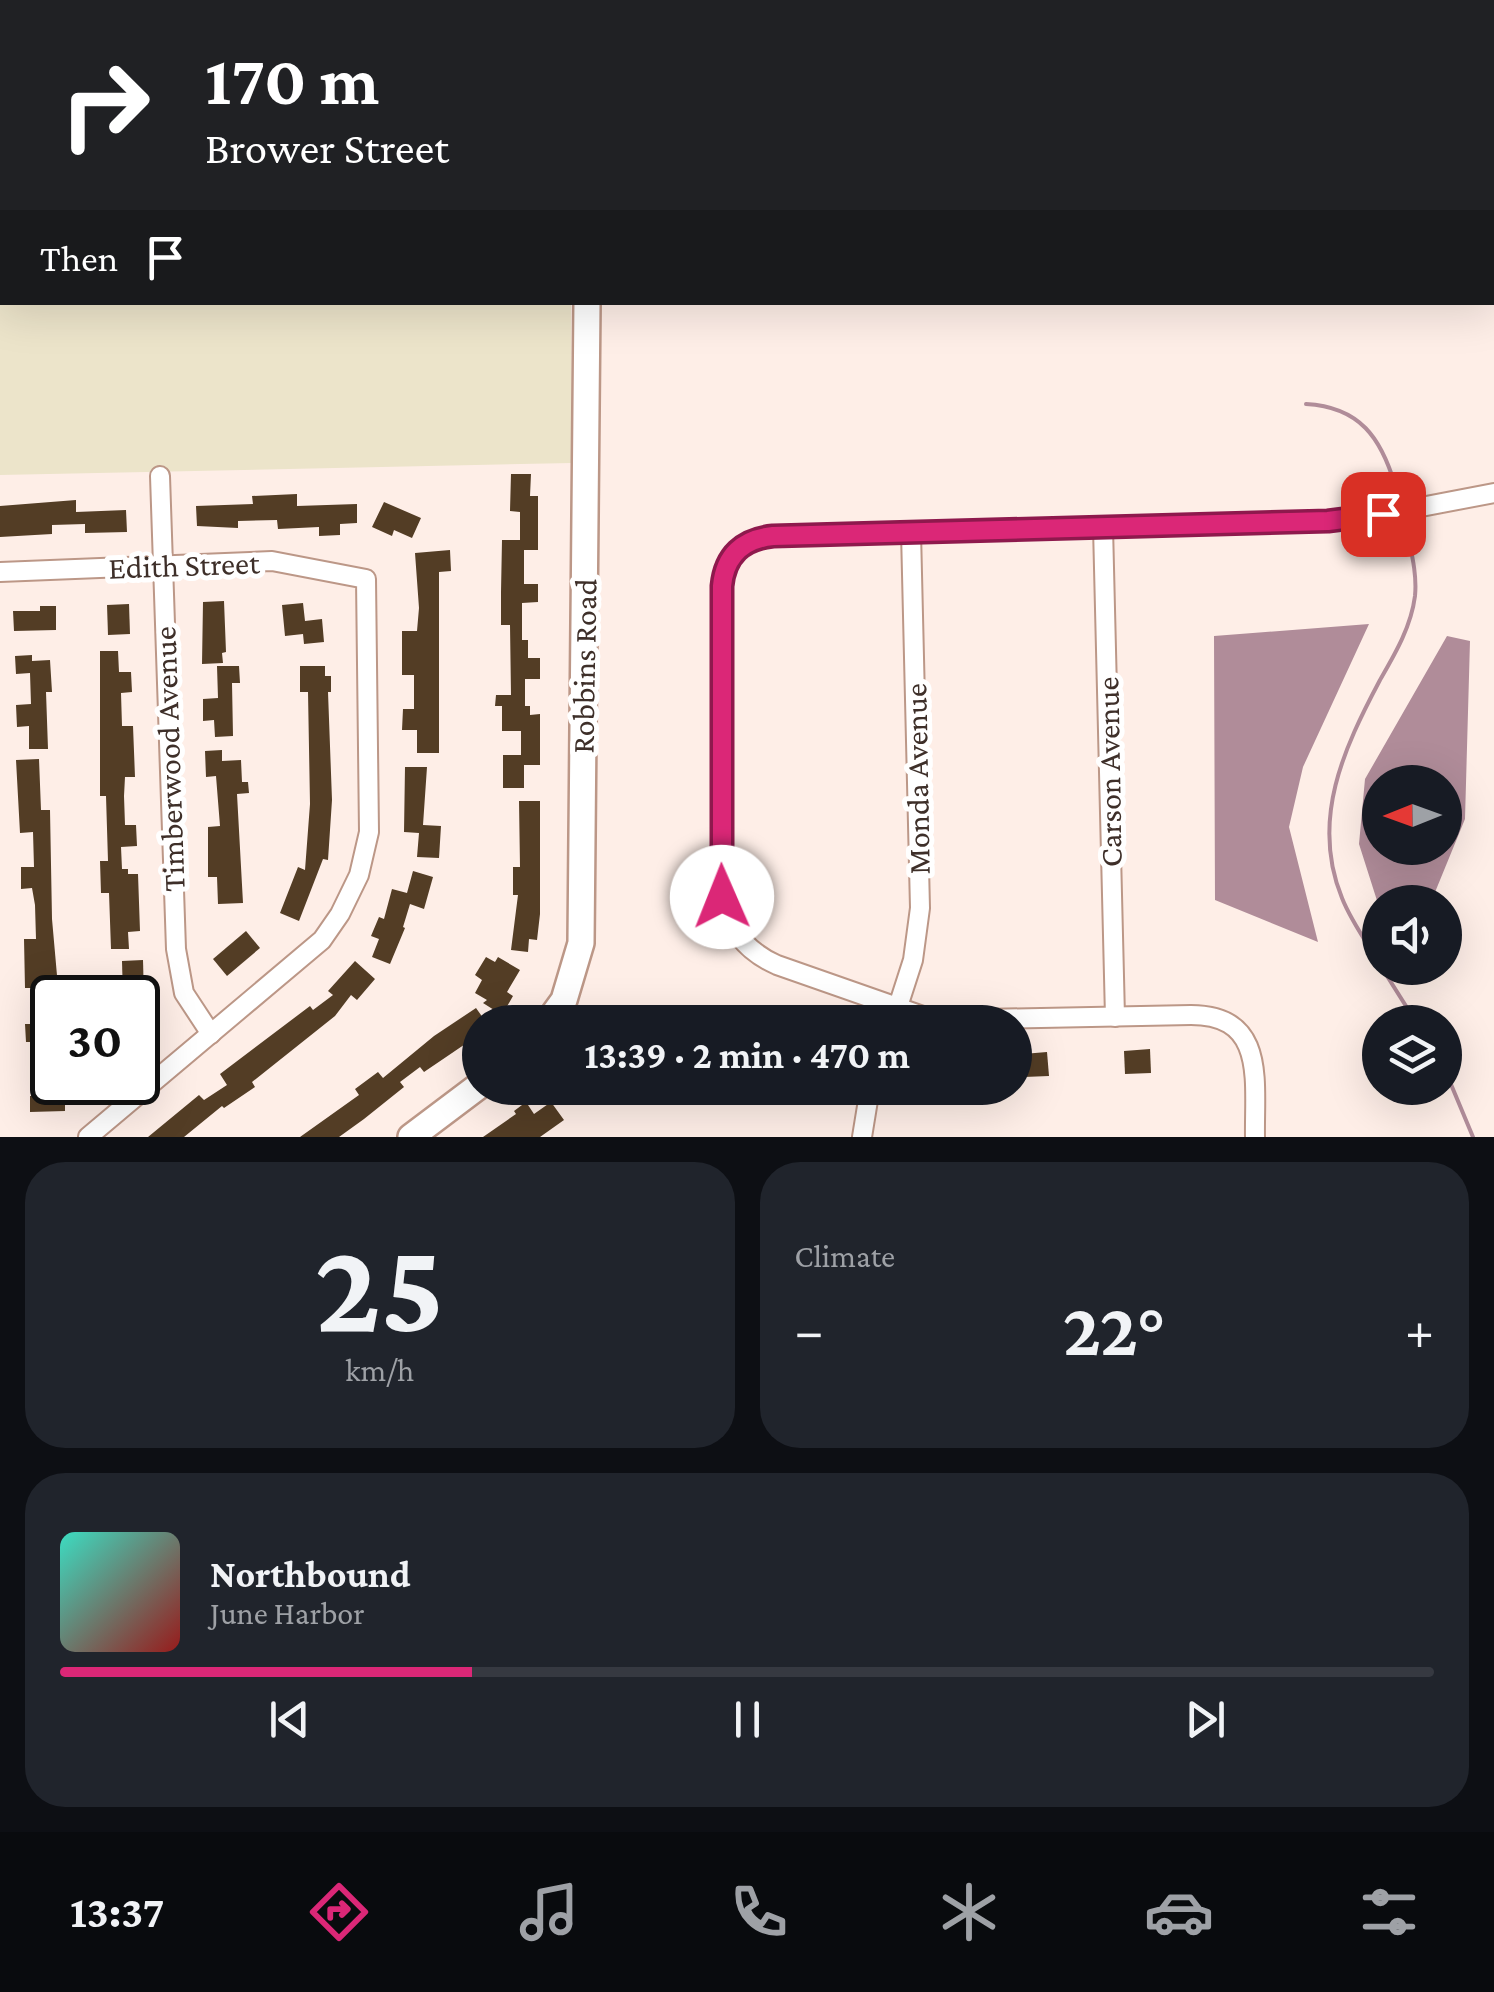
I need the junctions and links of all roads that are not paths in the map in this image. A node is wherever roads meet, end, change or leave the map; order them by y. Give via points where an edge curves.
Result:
1 (587, 305) edge
2 (160, 476) dead end
3 (1494, 493) edge
4 (1103, 528) junction
5 (911, 532) junction
6 (162, 564) junction
7 (0, 572) edge
8 (560, 1005) edge
9 (870, 1005) edge
10 (899, 1005) edge
11 (1115, 1017) junction
12 (1032, 1020) edge
13 (211, 1034) junction
14 (462, 1099) edge
15 (867, 1105) edge
16 (88, 1137) edge
17 (411, 1137) edge
18 (862, 1137) edge
19 (1255, 1137) edge

1 - 8 street, Robbins Road via 581,943
2 - 6 street, Timberwood Avenue
3 - 4 street via 1350,520
4 - 5 street
4 - 11 street, Carson Avenue
5 - 9 street via 752,540 736,550 722,586 727,916 762,958
5 - 10 street, Monda Avenue via 920,908
6 - 7 street, Edith Street
6 - 13 street, Timberwood Avenue via 176,950 184,994
6 - 13 street, Edith Street via 272,561 366,579 369,832 359,876 322,940
11 - 12 street
11 - 19 street via 1208,1016 1232,1025 1252,1054
13 - 16 street
14 - 17 street
15 - 18 street

